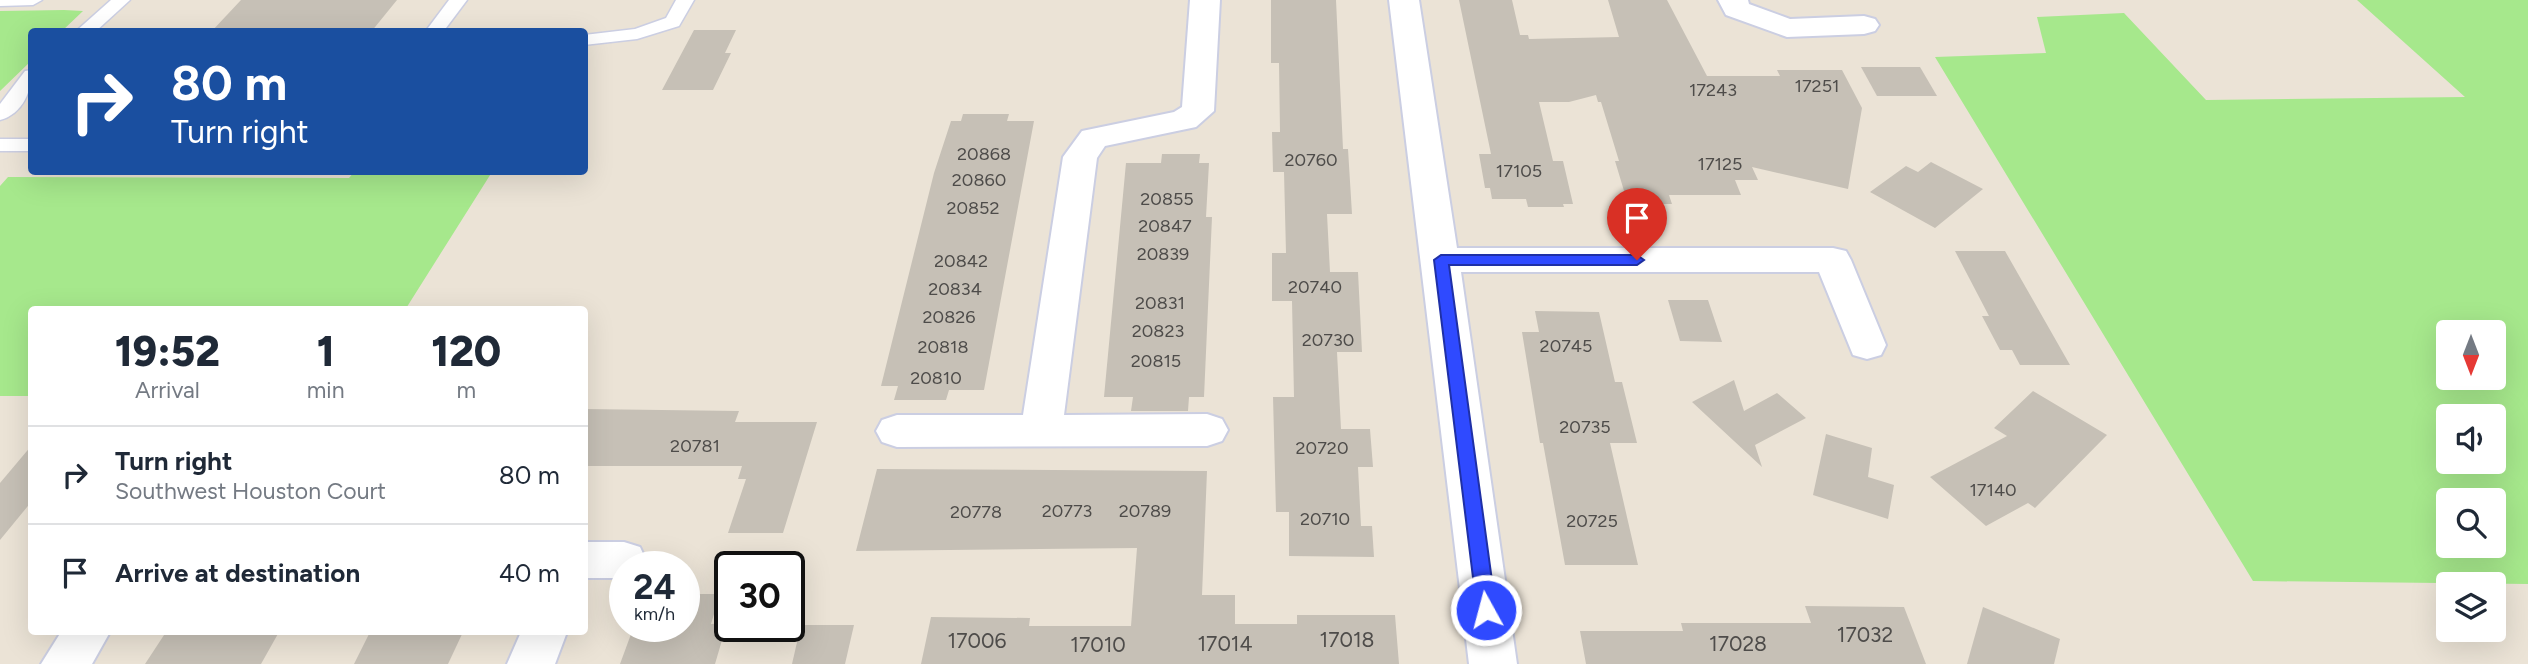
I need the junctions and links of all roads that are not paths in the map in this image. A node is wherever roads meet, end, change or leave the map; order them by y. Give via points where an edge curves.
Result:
1 (33, 0) edge
2 (121, 0) edge
3 (458, 0) edge
4 (685, 0) edge
5 (1205, 0) edge
6 (1404, 0) edge
7 (1733, 0) edge
8 (0, 1) edge
9 (1864, 25) dead end
10 (89, 28) edge
11 (437, 28) edge
12 (588, 40) edge
13 (28, 81) edge
14 (0, 114) edge
15 (0, 145) edge
16 (28, 145) edge
17 (1441, 260) junction
18 (1867, 345) dead end
19 (1207, 430) dead end
20 (897, 431) dead end
21 (1041, 431) junction
22 (85, 635) edge
23 (543, 635) edge
24 (65, 664) edge
25 (531, 664) edge
26 (1493, 664) edge

1 - 8 lane
2 - 10 lane
3 - 11 lane
4 - 12 lane via 673,22 636,34
5 - 21 street via 1198,111 1184,120 1094,138 1080,157
6 - 17 street
7 - 9 street via 1736,9 1787,28
13 - 14 lane
15 - 16 lane
17 - 18 street via 1833,260
17 - 26 street
19 - 21 street
20 - 21 street
22 - 24 street
23 - 25 street

